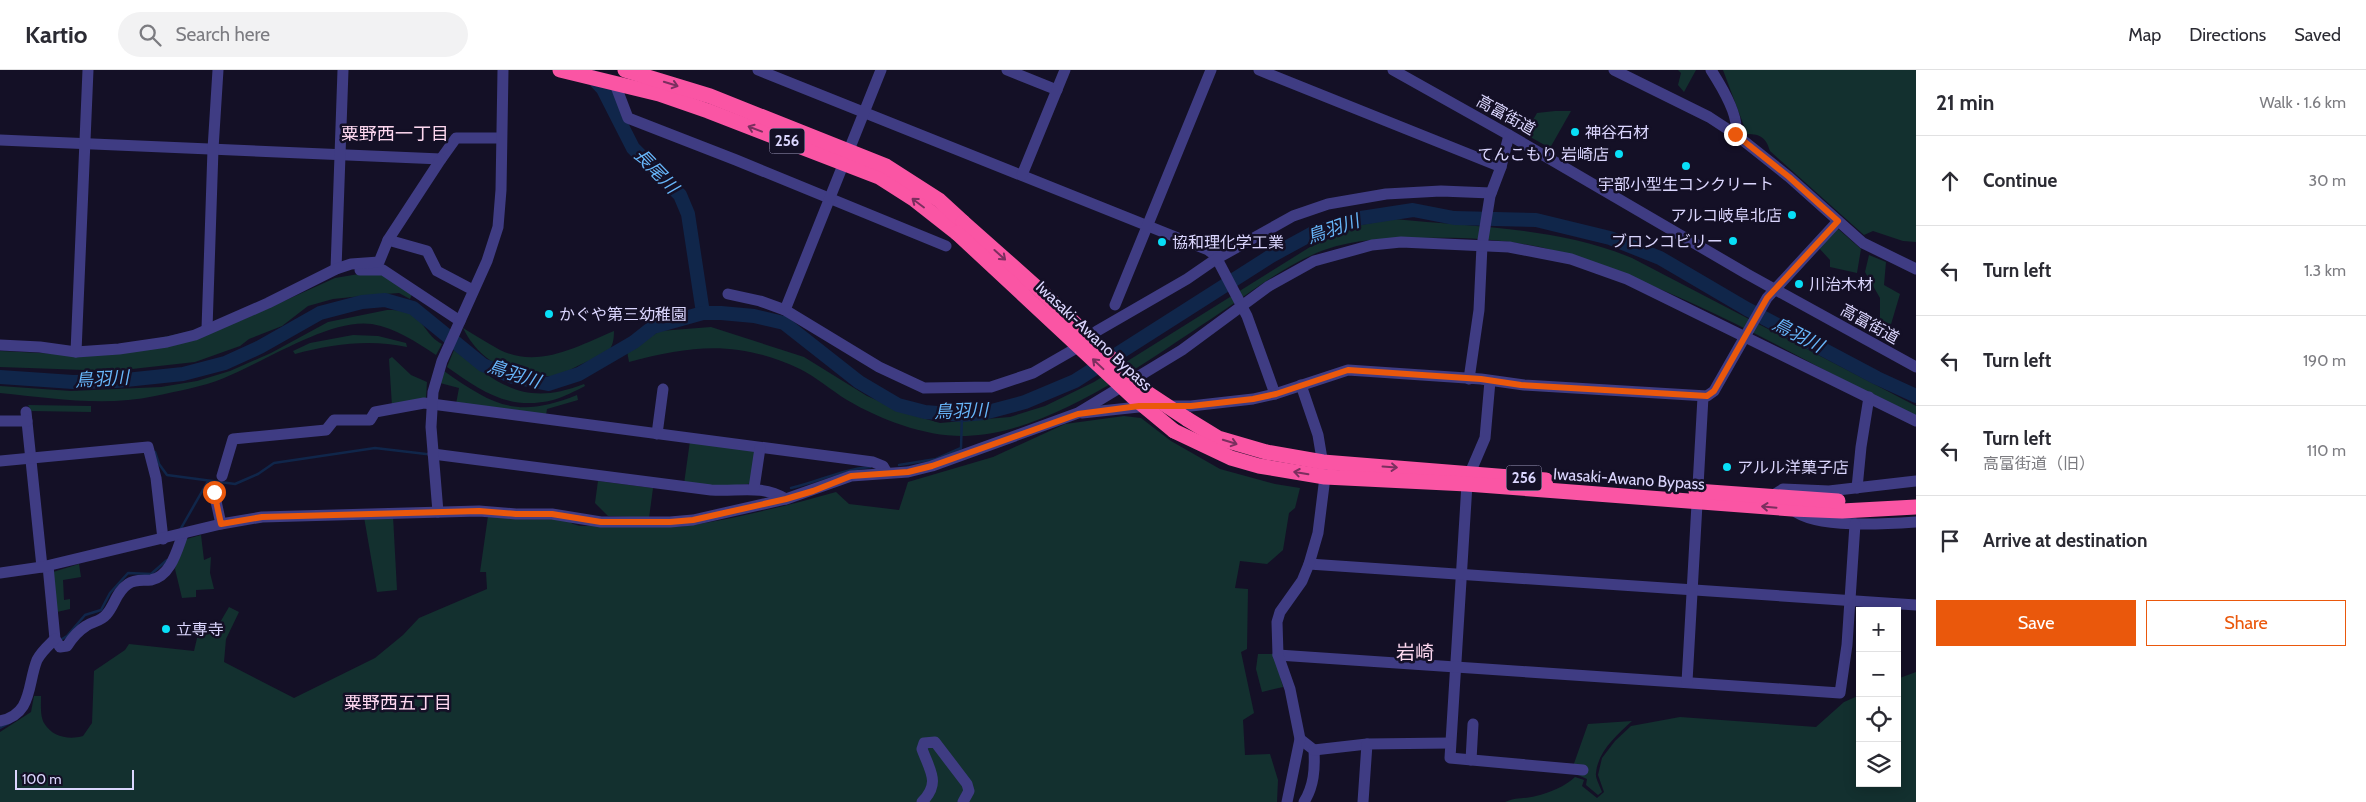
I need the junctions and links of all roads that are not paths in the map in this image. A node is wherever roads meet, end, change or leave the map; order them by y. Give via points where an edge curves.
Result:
1 (88, 70) edge
2 (218, 70) edge
3 (343, 70) edge
4 (503, 70) edge
5 (625, 70) edge
6 (758, 70) edge
7 (881, 70) edge
8 (1007, 70) edge
9 (1065, 70) edge
10 (1211, 70) edge
11 (1259, 70) edge
12 (1393, 70) edge
13 (1614, 70) edge
14 (1711, 70) edge
15 (565, 71) edge
16 (609, 82) junction
17 (1057, 90) junction
18 (864, 113) junction
19 (1735, 134) junction
20 (1509, 135) junction
21 (502, 138) junction
22 (0, 140) edge
23 (84, 144) junction
24 (213, 149) junction
25 (341, 156) junction
26 (846, 158) junction
27 (441, 160) junction
28 (1501, 167) junction
29 (1022, 175) junction
30 (1490, 195) junction
31 (829, 198) junction
32 (1838, 221) junction
33 (960, 227) junction
34 (1147, 227) junction
35 (388, 240) junction
36 (1482, 244) junction
37 (946, 246) dead end
38 (1217, 260) junction
39 (336, 269) junction
40 (1916, 269) edge
41 (296, 288) junction
42 (473, 290) junction
43 (728, 294) dead end
44 (1770, 294) junction
45 (1115, 305) dead end
46 (1243, 305) junction
47 (784, 310) junction
48 (459, 323) junction
49 (207, 329) junction
50 (1746, 334) junction
51 (0, 345) edge
52 (76, 352) junction
53 (1916, 367) edge
54 (1469, 378) junction
55 (1490, 381) junction
56 (1301, 385) junction
57 (663, 389) dead end
58 (1276, 394) junction
59 (1870, 396) junction
60 (1703, 397) junction
61 (431, 403) junction
62 (1078, 414) junction
63 (0, 421) edge
64 (1916, 421) edge
65 (657, 434) junction
66 (760, 448) junction
67 (432, 454) junction
68 (32, 458) junction
69 (0, 461) edge
70 (1324, 470) junction
71 (887, 473) junction
72 (222, 476) dead end
73 (1469, 479) junction
74 (1916, 481) edge
75 (754, 488) junction
76 (1857, 488) junction
77 (214, 492) dead end
78 (1772, 496) junction
79 (1698, 497) junction
80 (1916, 498) edge
81 (786, 499) junction
82 (1869, 505) junction
83 (1916, 506) edge
84 (1792, 509) junction
85 (438, 512) junction
86 (1916, 522) edge
87 (221, 524) junction
88 (1855, 524) junction
89 (180, 535) junction
90 (162, 539) junction
91 (1309, 564) junction
92 (45, 567) junction
93 (0, 573) edge
94 (1462, 575) junction
95 (1693, 590) junction
96 (1849, 601) junction
97 (1916, 605) edge
98 (56, 641) junction
99 (1278, 655) junction
100 (1455, 666) junction
101 (1687, 682) junction
102 (0, 721) edge
103 (1474, 724) dead end
104 (1300, 739) junction
105 (1450, 743) junction
106 (1367, 744) junction
107 (1314, 750) junction
108 (1471, 760) junction
109 (1583, 770) dead end
110 (922, 802) edge
111 (963, 802) edge
112 (1287, 802) edge
113 (1304, 802) edge
114 (1363, 802) edge

1 - 23 street
2 - 24 street
3 - 25 street
4 - 21 street
5 -> 26 highway, Iwasaki-Awano Bypass / 256 via 710,96
6 - 18 street
7 - 18 street
8 - 17 street
9 - 17 street
10 - 34 street
11 - 28 street
12 - 20 street, 高富街道
13 - 19 street via 1709,117
14 - 19 street via 1726,93 1736,124
15 - 16 highway, Iwasaki-Awano Bypass / 256
26 -> 16 highway, Iwasaki-Awano Bypass / 256 via 659,94
16 - 31 street via 628,118
17 - 29 street
18 - 26 street
18 - 29 street
19 - 32 street
20 - 28 street
20 - 44 street, 高富街道
21 - 27 street via 456,138
21 - 42 street via 498,227 488,261
22 - 23 street
23 - 24 street
23 - 52 street
24 - 25 street
24 - 49 street
25 - 27 street
25 - 39 street
26 - 31 street
26 - 33 highway, Iwasaki-Awano Bypass / 256
27 - 35 street
28 - 30 street
29 - 34 street
30 - 36 street
30 - 38 street via 1441,191 1386,194 1328,204 1293,216
31 - 37 street
31 - 47 street
32 - 40 street via 1863,243
32 - 44 street
33 -> 70 highway, Iwasaki-Awano Bypass / 256, bridge via 1044,294 1146,392 1218,438
70 -> 33 highway, Iwasaki-Awano Bypass / 256, bridge via 1260,466 1231,458 1174,430 1133,397
34 - 38 street via 1208,250
34 - 45 street
35 - 39 street via 379,262 351,264
35 - 42 street via 427,251 437,271
36 - 46 street via 1402,242 1330,255 1297,269
36 - 50 street via 1571,258 1627,279
36 - 54 street via 1479,310
38 - 46 street
38 - 47 street via 1033,373 991,387 924,388 878,367
39 - 41 street
41 - 48 street via 307,289 354,270 383,270
41 - 49 street
42 - 48 street
43 - 47 street
44 - 50 street
44 - 53 street, 高富街道
46 - 58 street
46 - 62 street via 1182,350
48 - 61 street via 442,361
49 - 52 street via 145,346
50 - 59 street
50 - 60 street via 1714,391
51 - 52 street
54 - 55 street
54 - 56 street via 1348,370
55 - 60 street
55 - 73 street via 1485,438
56 - 58 street
56 - 70 street via 1318,435
57 - 65 street
58 - 62 street via 1191,406 1139,406
59 - 64 street
59 - 76 street
60 - 79 street
61 - 65 street
61 - 67 street
61 - 72 street via 375,412 370,420 334,420 326,430 233,439
62 - 71 street via 932,466
63 - 68 street via 27,417
65 - 66 street
66 - 71 street via 872,462 883,466
66 - 75 street
67 - 75 street via 711,490
67 - 85 street
68 - 69 street
68 - 90 street via 148,447 156,478
68 - 92 street
70 - 73 highway, Iwasaki-Awano Bypass / 256
70 - 91 street via 1318,533
71 - 81 street via 851,476
73 - 79 highway, Iwasaki-Awano Bypass / 256
73 - 94 street
74 - 76 street
75 - 81 street via 775,492
76 - 78 street via 1828,491 1783,489
77 - 87 street
78 - 79 highway, Iwasaki-Awano Bypass / 256
78 - 82 highway, Iwasaki-Awano Bypass / 256
84 -> 79 highway, Iwasaki-Awano Bypass / 256
79 - 95 street
80 - 82 highway, Iwasaki-Awano Bypass / 256
81 - 85 street via 693,520 647,523 601,522 552,514
82 - 83 highway, Iwasaki-Awano Bypass / 256
82 - 84 highway, Iwasaki-Awano Bypass / 256
84 - 88 street via 1800,516
85 - 87 street via 262,517
86 - 88 street
87 - 89 street
88 - 96 street
89 - 90 street
89 - 98 street via 169,567 161,575 152,580 129,583 118,594 105,617 85,626 67,646 60,647
90 - 92 street
91 - 94 street
91 - 99 street via 1302,581 1280,612 1276,633
92 - 93 street
92 - 98 street
94 - 95 street
94 - 100 street
95 - 96 street
95 - 101 street
96 - 97 street
96 - 101 street via 1840,693
98 - 102 street via 37,660 23,707 15,716
99 - 100 street
99 - 104 street via 1290,689
100 - 101 street
100 - 105 street
103 - 108 street
104 - 107 street
104 - 112 street
105 - 106 street
105 - 108 street via 1450,758
106 - 107 street
106 - 114 street
107 - 113 street via 1312,784
108 - 109 street
110 - 111 street via 931,793 933,781 922,749 929,741 935,742 966,784 969,791

